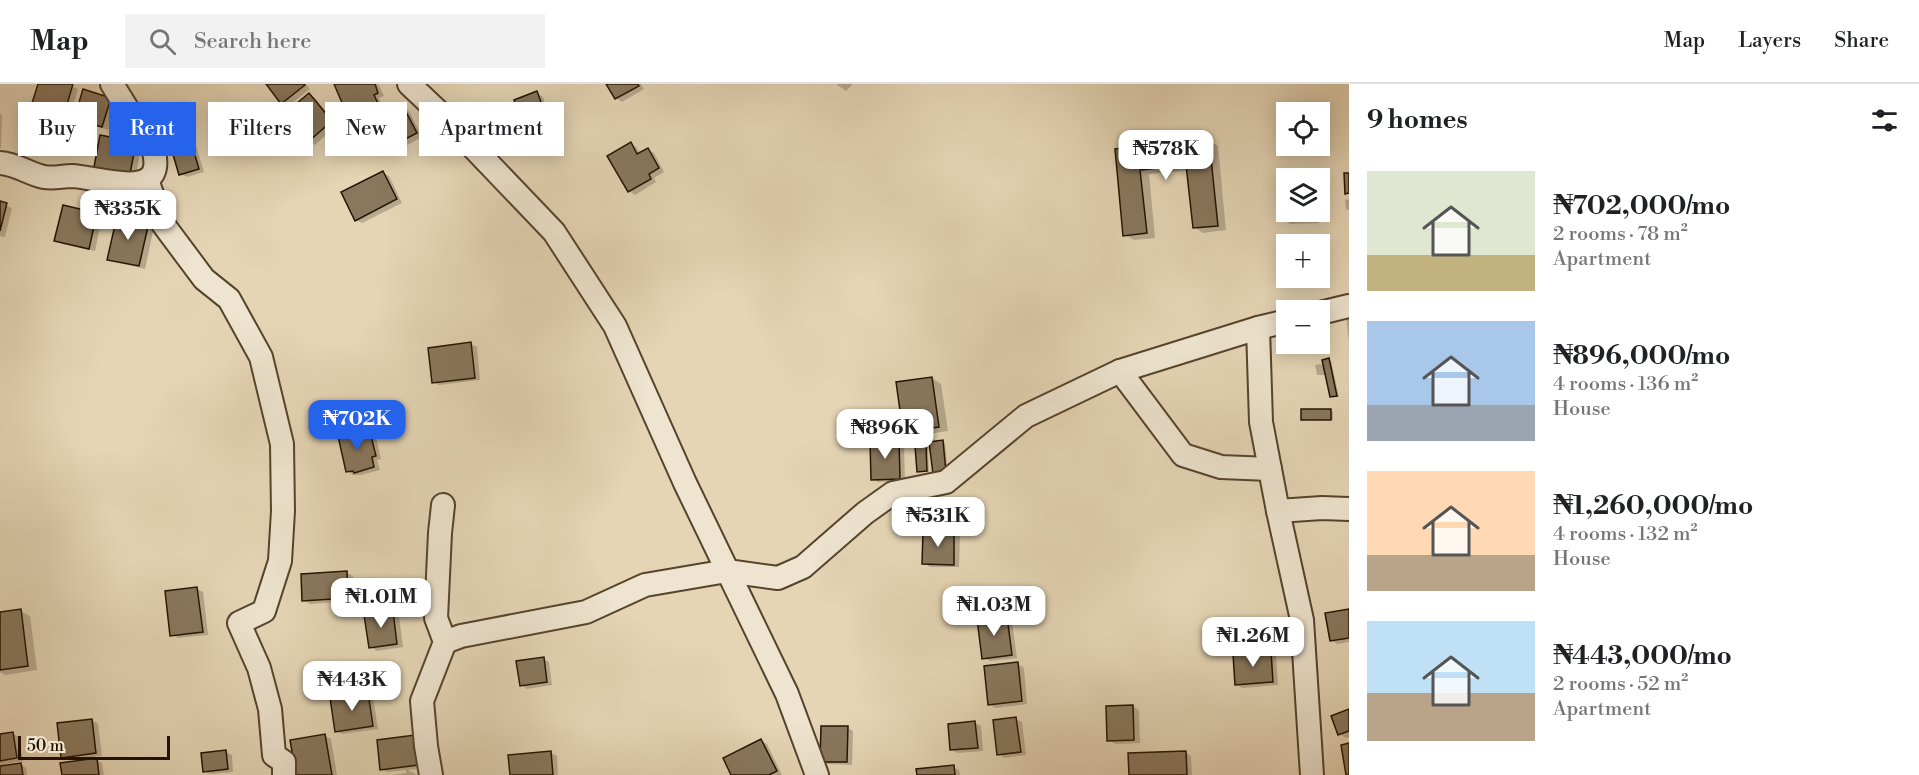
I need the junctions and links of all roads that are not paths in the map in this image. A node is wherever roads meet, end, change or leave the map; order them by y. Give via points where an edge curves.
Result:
1 (112, 84) edge
2 (409, 84) edge
3 (0, 163) edge
4 (147, 180) junction
5 (1349, 306) edge
6 (1330, 311) edge
7 (1276, 324) edge
8 (1258, 328) junction
9 (1120, 371) junction
10 (1270, 469) junction
11 (443, 506) dead end
12 (1349, 509) edge
13 (1278, 511) junction
14 (727, 571) junction
15 (445, 642) junction
16 (284, 775) edge
17 (432, 775) edge
18 (817, 775) edge
19 (1312, 775) edge

1 - 4 street via 154,152 156,161
2 - 14 street via 554,232 566,250 615,326
3 - 4 street via 42,177 71,176 132,185
4 - 16 street via 163,224 204,279 229,299 261,357 282,444 280,561 264,611 239,624 259,668 270,709 274,755 284,762
5 - 6 street
7 - 8 street
8 - 9 street
8 - 10 street via 1261,422
9 - 10 street via 1183,455 1221,466
9 - 14 street via 1026,416 946,482 893,493 803,567 778,578
10 - 13 street
11 - 15 street via 436,618
12 - 13 street
13 - 19 street via 1302,620
14 - 15 street via 645,585 586,612
14 - 18 street via 787,693
15 - 17 street via 422,701

